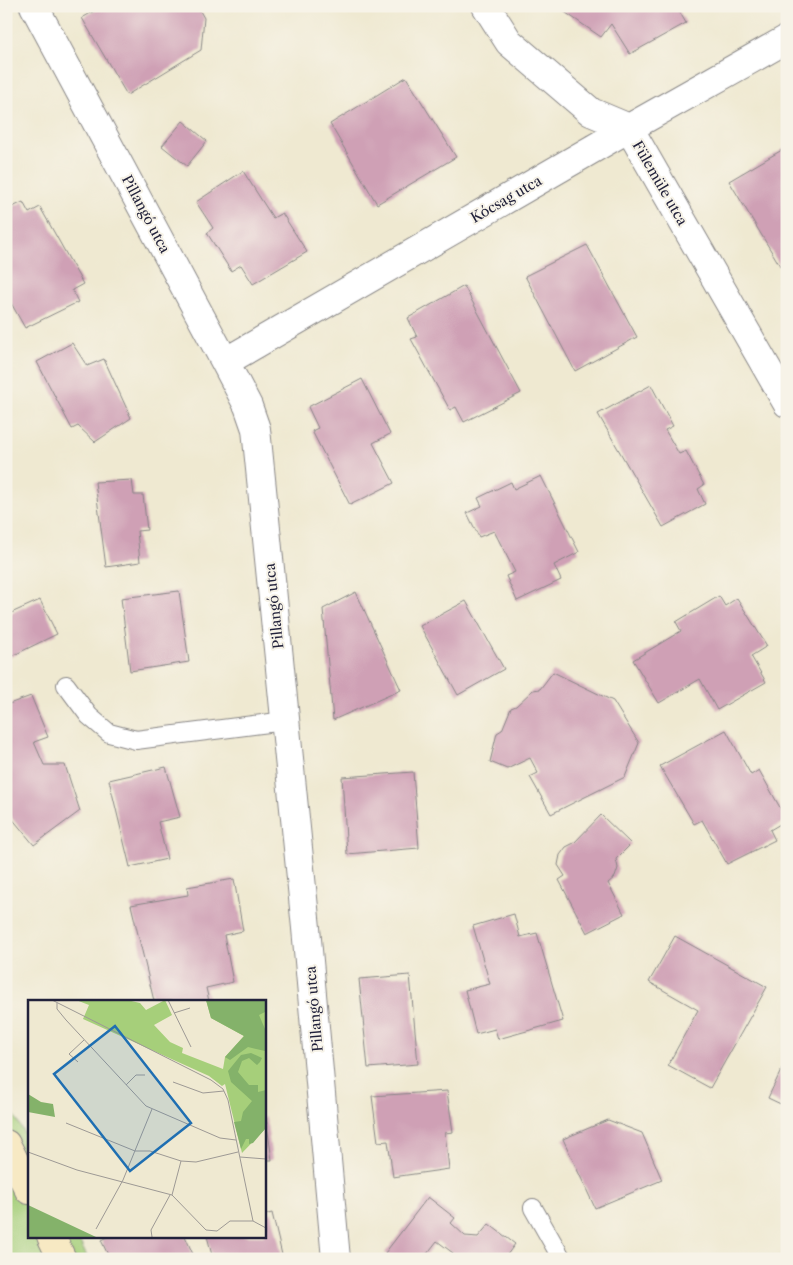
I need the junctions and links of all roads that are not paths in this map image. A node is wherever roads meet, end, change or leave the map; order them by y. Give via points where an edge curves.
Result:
1 (34, 6) edge
2 (486, 6) edge
3 (787, 39) edge
4 (629, 128) junction
5 (225, 362) junction
6 (787, 403) edge
7 (66, 684) dead end
8 (285, 720) junction
9 (6, 1144) edge
10 (28, 1188) edge
11 (533, 1208) dead end
12 (52, 1238) edge
13 (62, 1259) edge
14 (336, 1259) edge
15 (562, 1259) edge

1 - 5 street, Pillangó utca
2 - 4 street, Fülemüle utca via 509,42 591,112
3 - 4 street, Kócsag utca
4 - 5 street, Kócsag utca
4 - 6 street, Fülemüle utca
5 - 8 street, Pillangó utca via 256,429
7 - 8 lane via 89,716 109,734 136,740
8 - 14 street, Pillangó utca
9 - 10 street
11 - 15 lane
12 - 13 street

